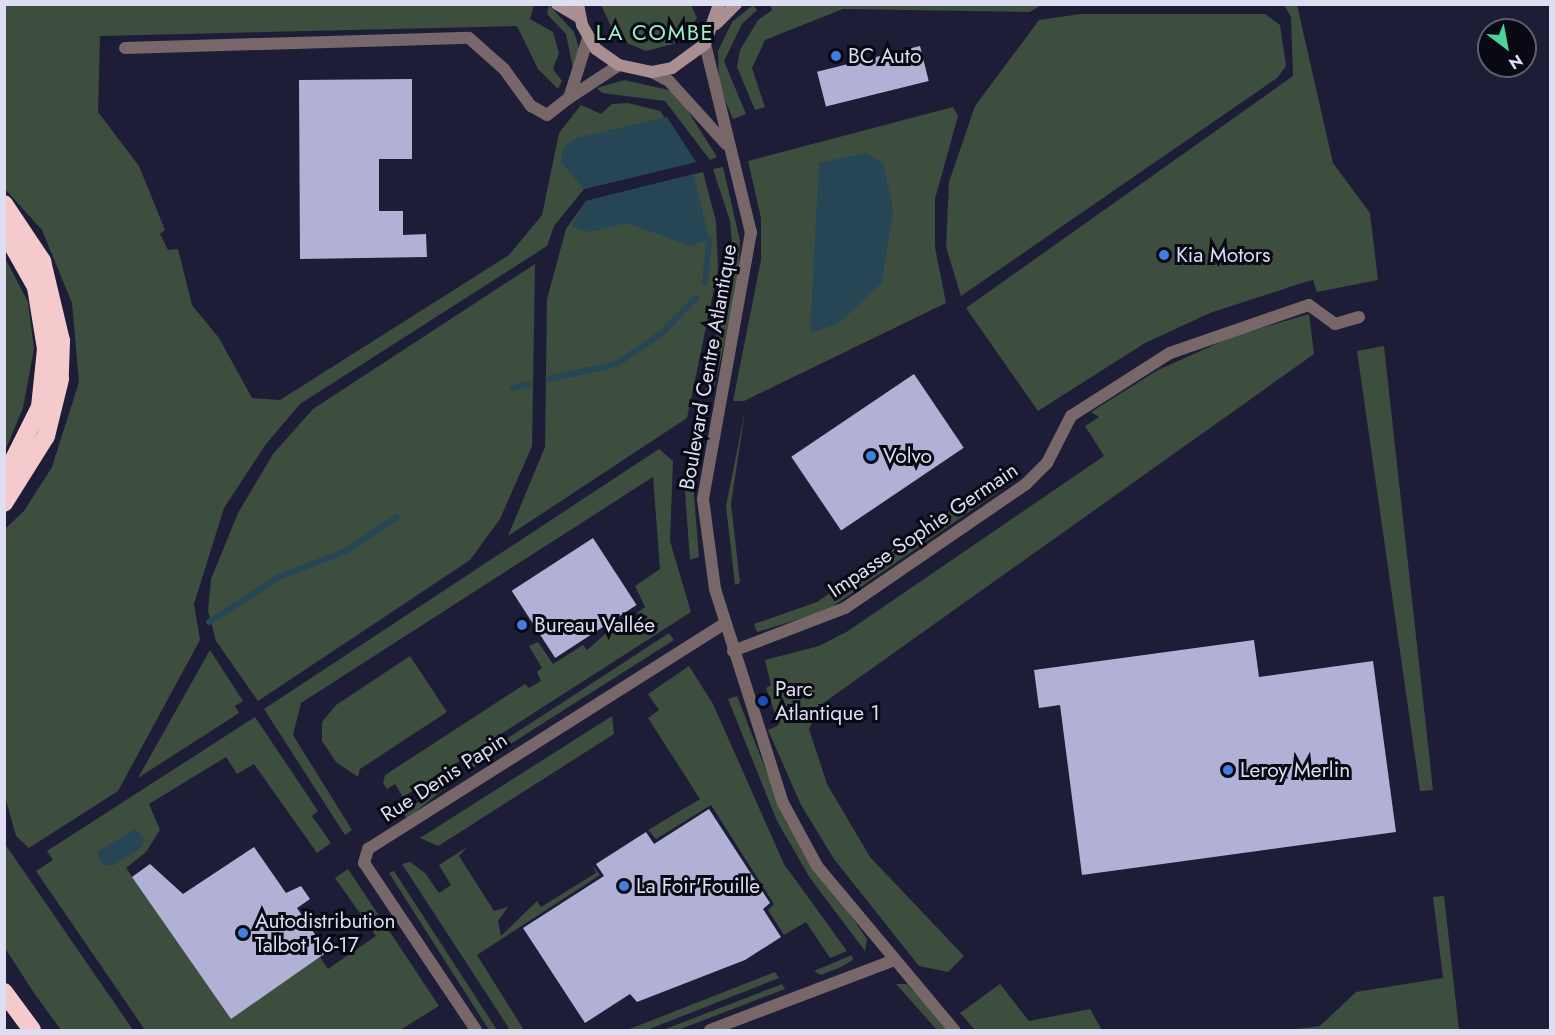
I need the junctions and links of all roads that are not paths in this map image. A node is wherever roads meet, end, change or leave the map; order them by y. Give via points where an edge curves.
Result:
1 (557, 4) edge
2 (578, 4) edge
3 (719, 4) edge
4 (736, 4) edge
5 (580, 18) junction
6 (715, 25) junction
7 (588, 38) junction
8 (705, 44) junction
9 (125, 48) dead end
10 (619, 66) junction
11 (652, 72) junction
12 (569, 98) junction
13 (729, 147) junction
14 (4, 204) edge
15 (4, 230) edge
16 (1359, 317) dead end
17 (4, 479) edge
18 (4, 503) edge
19 (724, 624) junction
20 (733, 651) junction
21 (894, 960) junction
22 (4, 992) edge
23 (32, 1030) edge
24 (476, 1030) edge
25 (711, 1030) edge
26 (954, 1030) edge

1 - 5 street
2 - 5 street
3 - 6 street
4 - 6 street
5 - 7 street
6 - 8 street
7 - 10 street
7 - 12 street
8 - 11 street via 672,68
8 - 13 street, Boulevard Centre Atlantique
9 - 12 street via 469,38 504,69 531,106 548,115
10 - 11 street
10 - 12 street
11 - 13 street, Boulevard Centre Atlantique via 695,105
13 - 19 street, Boulevard Centre Atlantique via 751,232 703,499 711,572
14 - 18 highway via 47,272 61,341 52,418 36,457
15 - 17 highway via 36,287 46,349 39,406
16 - 20 street, Impasse Sophie Germain via 1335,324 1310,305 1170,352 1071,416 1047,463 1026,484 845,608
19 - 20 street, Boulevard Centre Atlantique
19 - 24 street, Rue Denis Papin via 368,849 364,863
20 - 21 street, Boulevard Centre Atlantique via 783,803 818,866
21 - 25 street
21 - 26 street, Boulevard Centre Atlantique
22 - 23 highway

